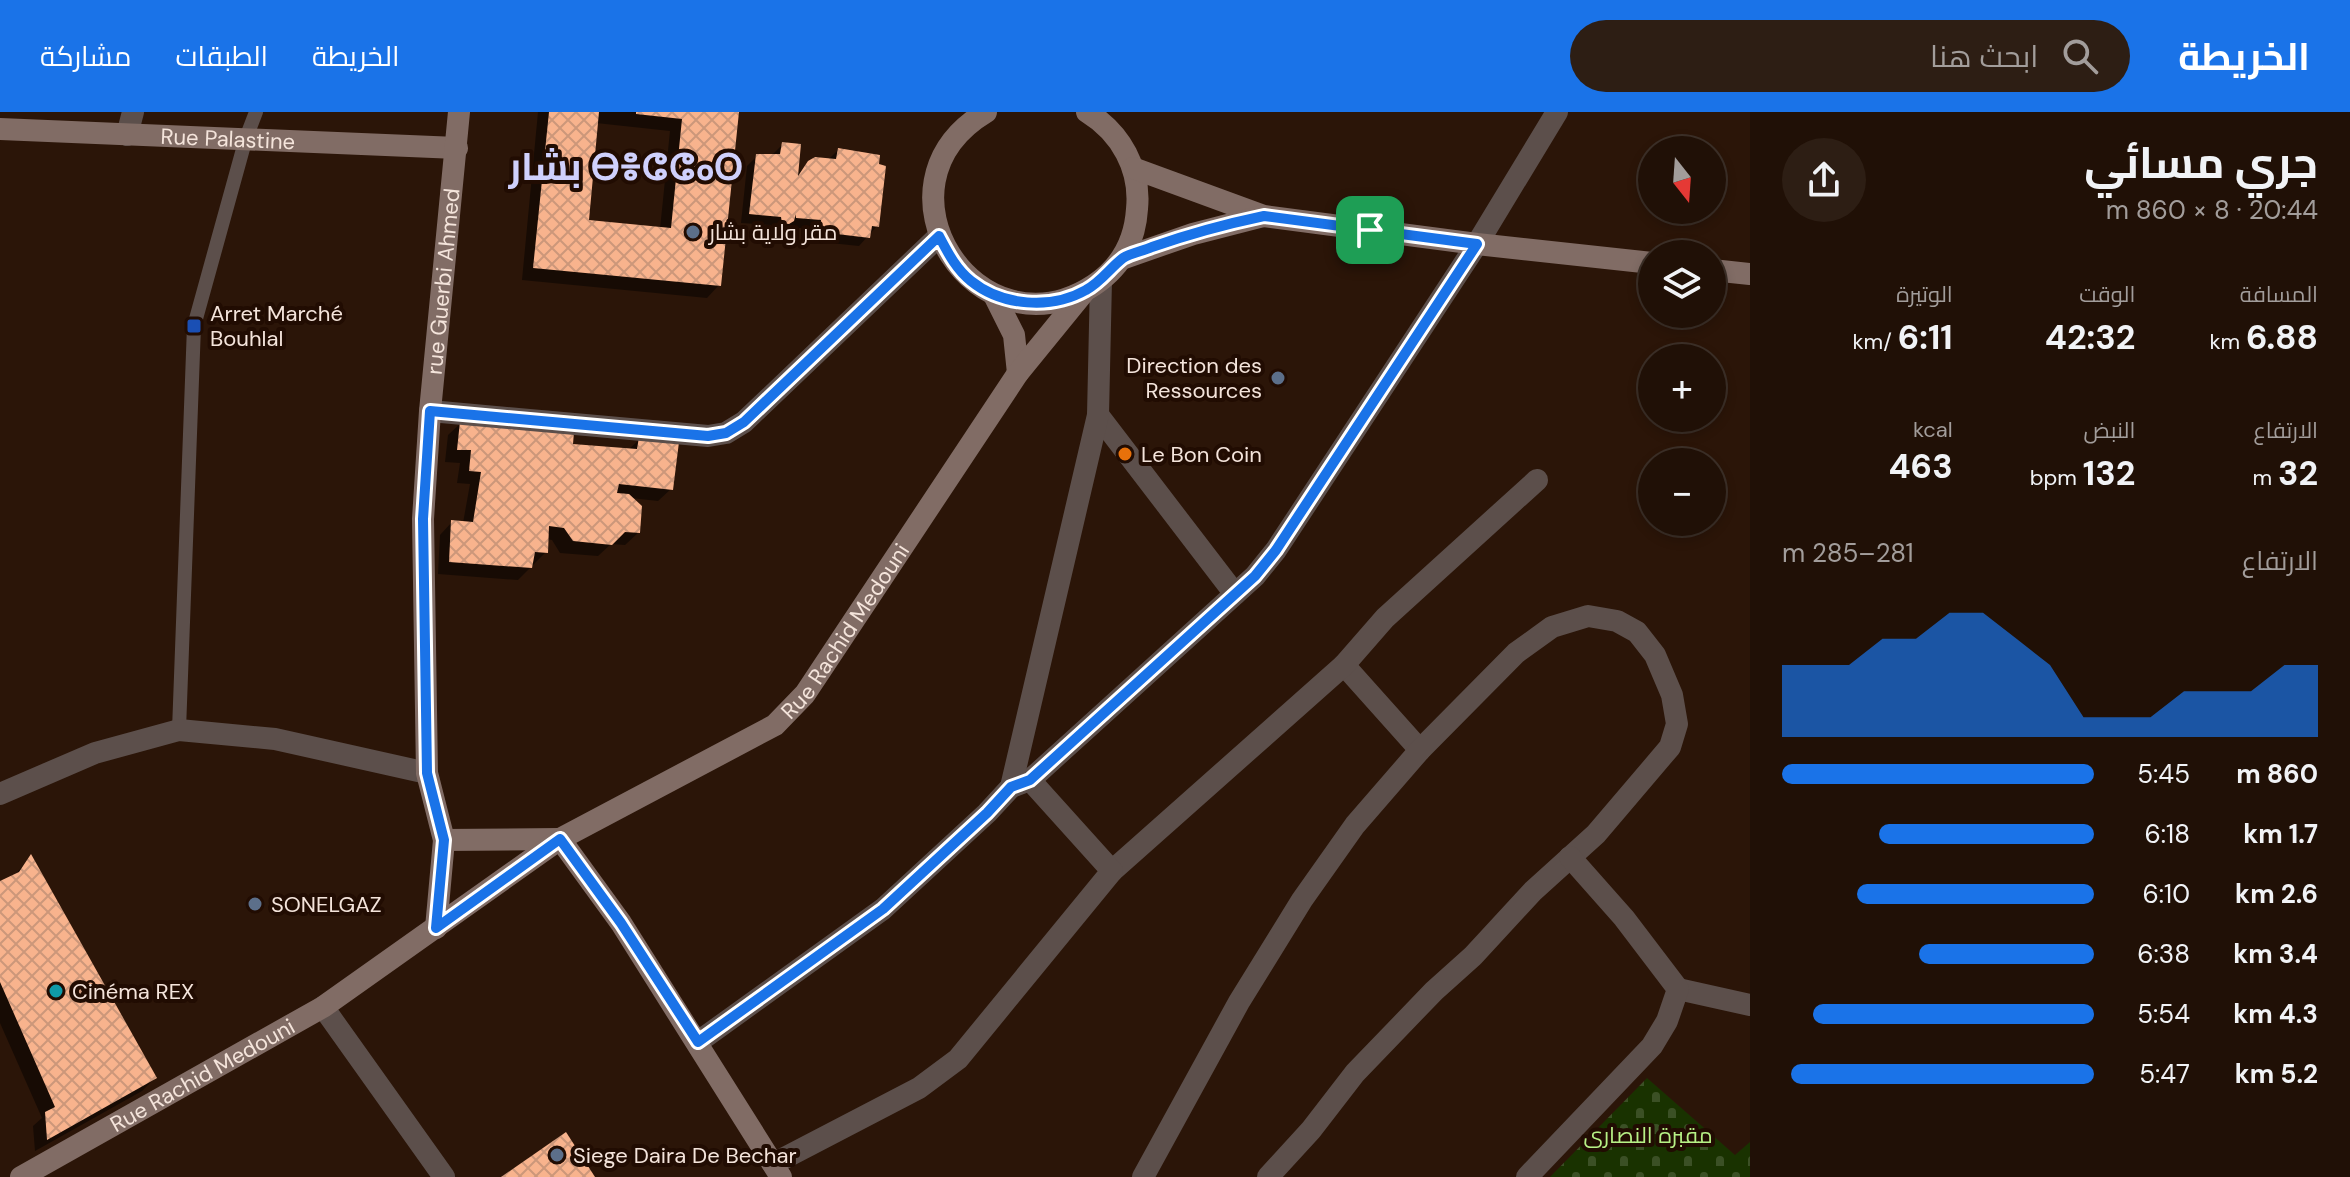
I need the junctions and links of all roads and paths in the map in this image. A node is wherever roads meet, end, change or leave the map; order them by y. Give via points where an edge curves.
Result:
1 (133, 112) edge
2 (256, 112) edge
3 (440, 112) edge
4 (459, 112) edge
5 (1557, 112) edge
6 (974, 115) edge
7 (1099, 115) edge
8 (0, 129) edge
9 (127, 135) junction
10 (246, 138) junction
11 (457, 148) junction
12 (1133, 168) junction
13 (1264, 216) junction
14 (939, 236) junction
15 (1477, 244) junction
16 (1124, 258) junction
17 (1638, 261) edge
18 (1726, 271) edge
19 (1750, 274) edge
20 (1093, 286) junction
21 (994, 295) junction
22 (1018, 373) junction
23 (430, 411) junction
24 (1098, 415) junction
25 (1537, 480) dead end
26 (1235, 594) junction
27 (1344, 665) junction
28 (179, 730) junction
29 (1420, 750) junction
30 (427, 773) junction
31 (1020, 783) junction
32 (0, 794) edge
33 (560, 839) junction
34 (444, 840) junction
35 (1570, 857) junction
36 (1112, 871) junction
37 (436, 928) junction
38 (1678, 989) junction
39 (1750, 1005) edge
40 (323, 1007) junction
41 (698, 1042) junction
42 (777, 1170) edge
43 (21, 1177) edge
44 (444, 1177) edge
45 (1143, 1177) edge
46 (1268, 1177) edge
47 (1527, 1177) edge

1 - 9 street
2 - 10 lane
3 - 4 main road
4 - 11 main road, rue Guerbi Ahmed
5 - 15 street
6 - 14 main road via 941,161 934,186
7 - 12 main road
8 - 9 main road, Rue Palastine
9 - 10 main road, Rue Palastine
10 - 11 main road, Rue Palastine
10 - 28 lane via 194,326
11 - 23 main road, rue Guerbi Ahmed
12 - 13 main road
12 - 16 main road via 1139,190 1136,229
13 - 15 main road
13 - 16 main road
14 - 21 main road via 952,261
14 - 23 street via 744,422 726,433 708,436
15 - 17 main road
15 - 26 street via 1276,550
16 - 20 main road, Rue Rachid Medouni
18 - 19 main road
20 - 21 main road via 1055,302 1024,303
20 - 22 main road, Rue Rachid Medouni
20 - 24 street
21 - 22 main road via 1014,335
22 - 33 main road, Rue Rachid Medouni via 790,713
23 - 30 main road, rue Guerbi Ahmed via 423,519
24 - 26 street
24 - 31 street
25 - 27 street via 1385,618
26 - 31 street
27 - 29 street
27 - 36 street
28 - 30 street via 275,739
28 - 32 street via 95,753
29 - 35 street via 1516,653 1552,627 1588,616 1617,621 1637,632 1655,655 1672,695 1677,724 1670,747
29 - 45 street via 1355,825 1302,900
30 - 34 main road, rue Guerbi Ahmed
31 - 36 street
31 - 41 street via 883,909
33 - 34 main road
33 - 37 main road, Rue Rachid Medouni
33 - 41 main road
34 - 37 main road, rue Guerbi Ahmed
35 - 38 street
35 - 46 street via 1355,1073
36 - 42 street via 958,1059 919,1088
37 - 40 main road, Rue Rachid Medouni
38 - 39 street
38 - 47 street via 1652,1046
40 - 43 main road, Rue Rachid Medouni
40 - 44 street
41 - 42 main road

